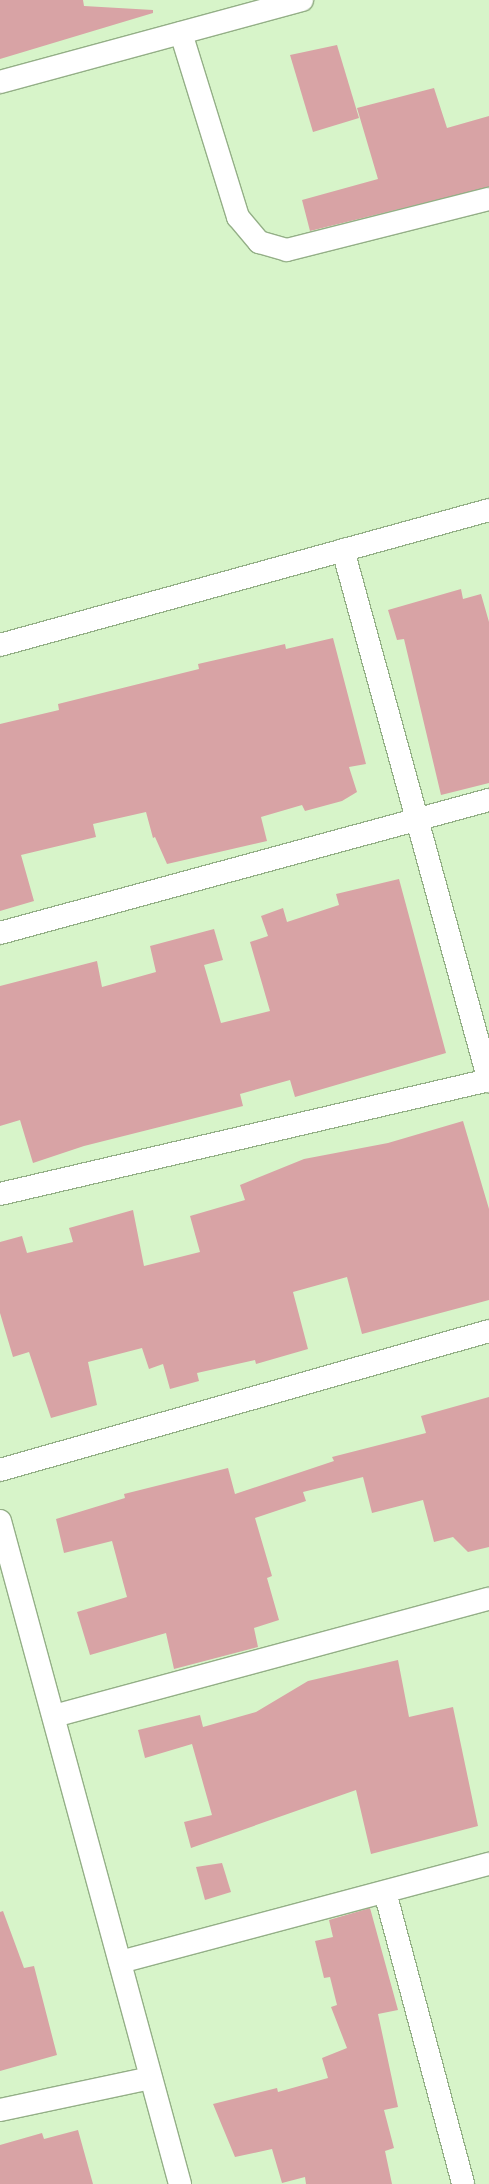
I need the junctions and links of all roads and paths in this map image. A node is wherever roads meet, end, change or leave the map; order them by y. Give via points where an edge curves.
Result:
1 (302, 0) edge
2 (181, 33) junction
3 (0, 82) edge
4 (489, 199) edge
5 (489, 510) edge
6 (343, 550) junction
7 (0, 645) edge
8 (489, 800) edge
9 (418, 820) junction
10 (0, 933) edge
11 (489, 1080) edge
12 (0, 1194) edge
13 (489, 1331) edge
14 (0, 1470) edge
15 (0, 1521) edge
16 (489, 1599) edge
17 (54, 1716) junction
18 (489, 1864) edge
19 (385, 1892) junction
20 (120, 1962) junction
21 (151, 2078) junction
22 (0, 2110) edge
23 (180, 2184) edge
24 (464, 2184) edge

1 - 2 street
2 - 3 street
2 - 4 street via 238,217 259,242 287,250
5 - 6 street
6 - 7 street
6 - 9 street
8 - 9 street
9 - 10 street
9 - 11 street
11 - 12 street
13 - 14 street
15 - 17 street
16 - 17 street
17 - 20 street
18 - 19 street
19 - 20 street
19 - 24 street
20 - 21 street
21 - 22 street
21 - 23 street

